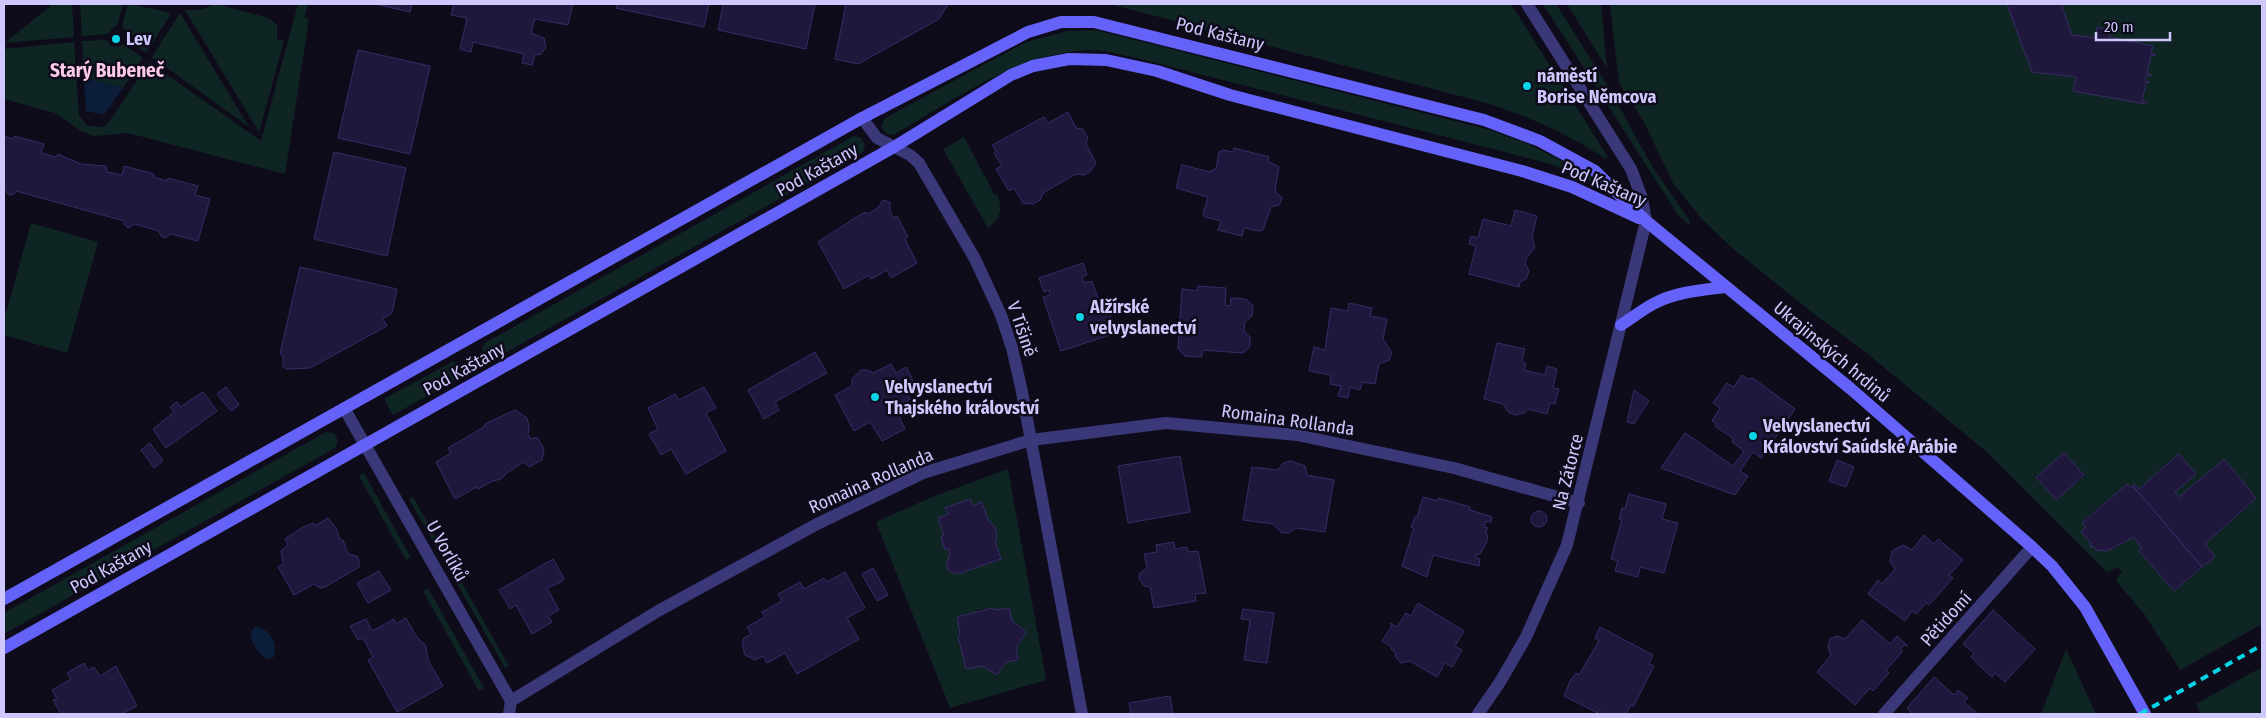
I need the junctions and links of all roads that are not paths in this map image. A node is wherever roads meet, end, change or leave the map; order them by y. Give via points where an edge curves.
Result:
1 (1528, 4) edge
2 (862, 118) junction
3 (894, 147) junction
4 (1646, 221) junction
5 (1725, 287) junction
6 (1621, 325) junction
7 (344, 408) junction
8 (1031, 440) junction
9 (366, 444) junction
10 (1579, 503) junction
11 (2032, 546) junction
12 (4, 599) edge
13 (4, 648) edge
14 (511, 701) junction
15 (509, 714) edge
16 (1082, 714) edge
17 (1478, 714) edge
18 (1884, 714) edge
19 (2145, 714) edge

1 - 4 street via 1631,169 1642,198
2 - 3 street, V Tišině via 877,138
2 - 4 main road, Pod Kaštany via 1028,32 1061,22 1094,22 1484,120 1516,131 1595,170
2 - 7 main road, Pod Kaštany
3 - 4 main road, Pod Kaštany via 1011,75 1033,66 1069,59 1106,60 1157,71 1230,95 1522,171 1572,187
3 - 8 street, V Tišině via 920,164 975,259 1001,315 1012,348
3 - 9 main road, Pod Kaštany
4 - 5 main road, Ukrajinských hrdinů
4 - 6 street, Na Zátorce
5 - 6 main road via 1667,299
5 - 11 main road, Ukrajinských hrdinů via 1851,390
6 - 10 street, Na Zátorce
7 - 9 street, U Vorlíků
7 - 12 main road, Pod Kaštany
8 - 10 street, Romaina Rollanda via 1166,423 1297,435 1454,468
8 - 14 street, Romaina Rollanda via 923,473 817,524 658,611
8 - 16 street, V Tišině
9 - 13 main road, Pod Kaštany
9 - 14 street, U Vorlíků
10 - 17 street, Na Zátorce via 1567,545 1526,637
11 - 18 street, Pětidomí
11 - 19 main road, Ukrajinských hrdinů via 2085,607
14 - 15 street

